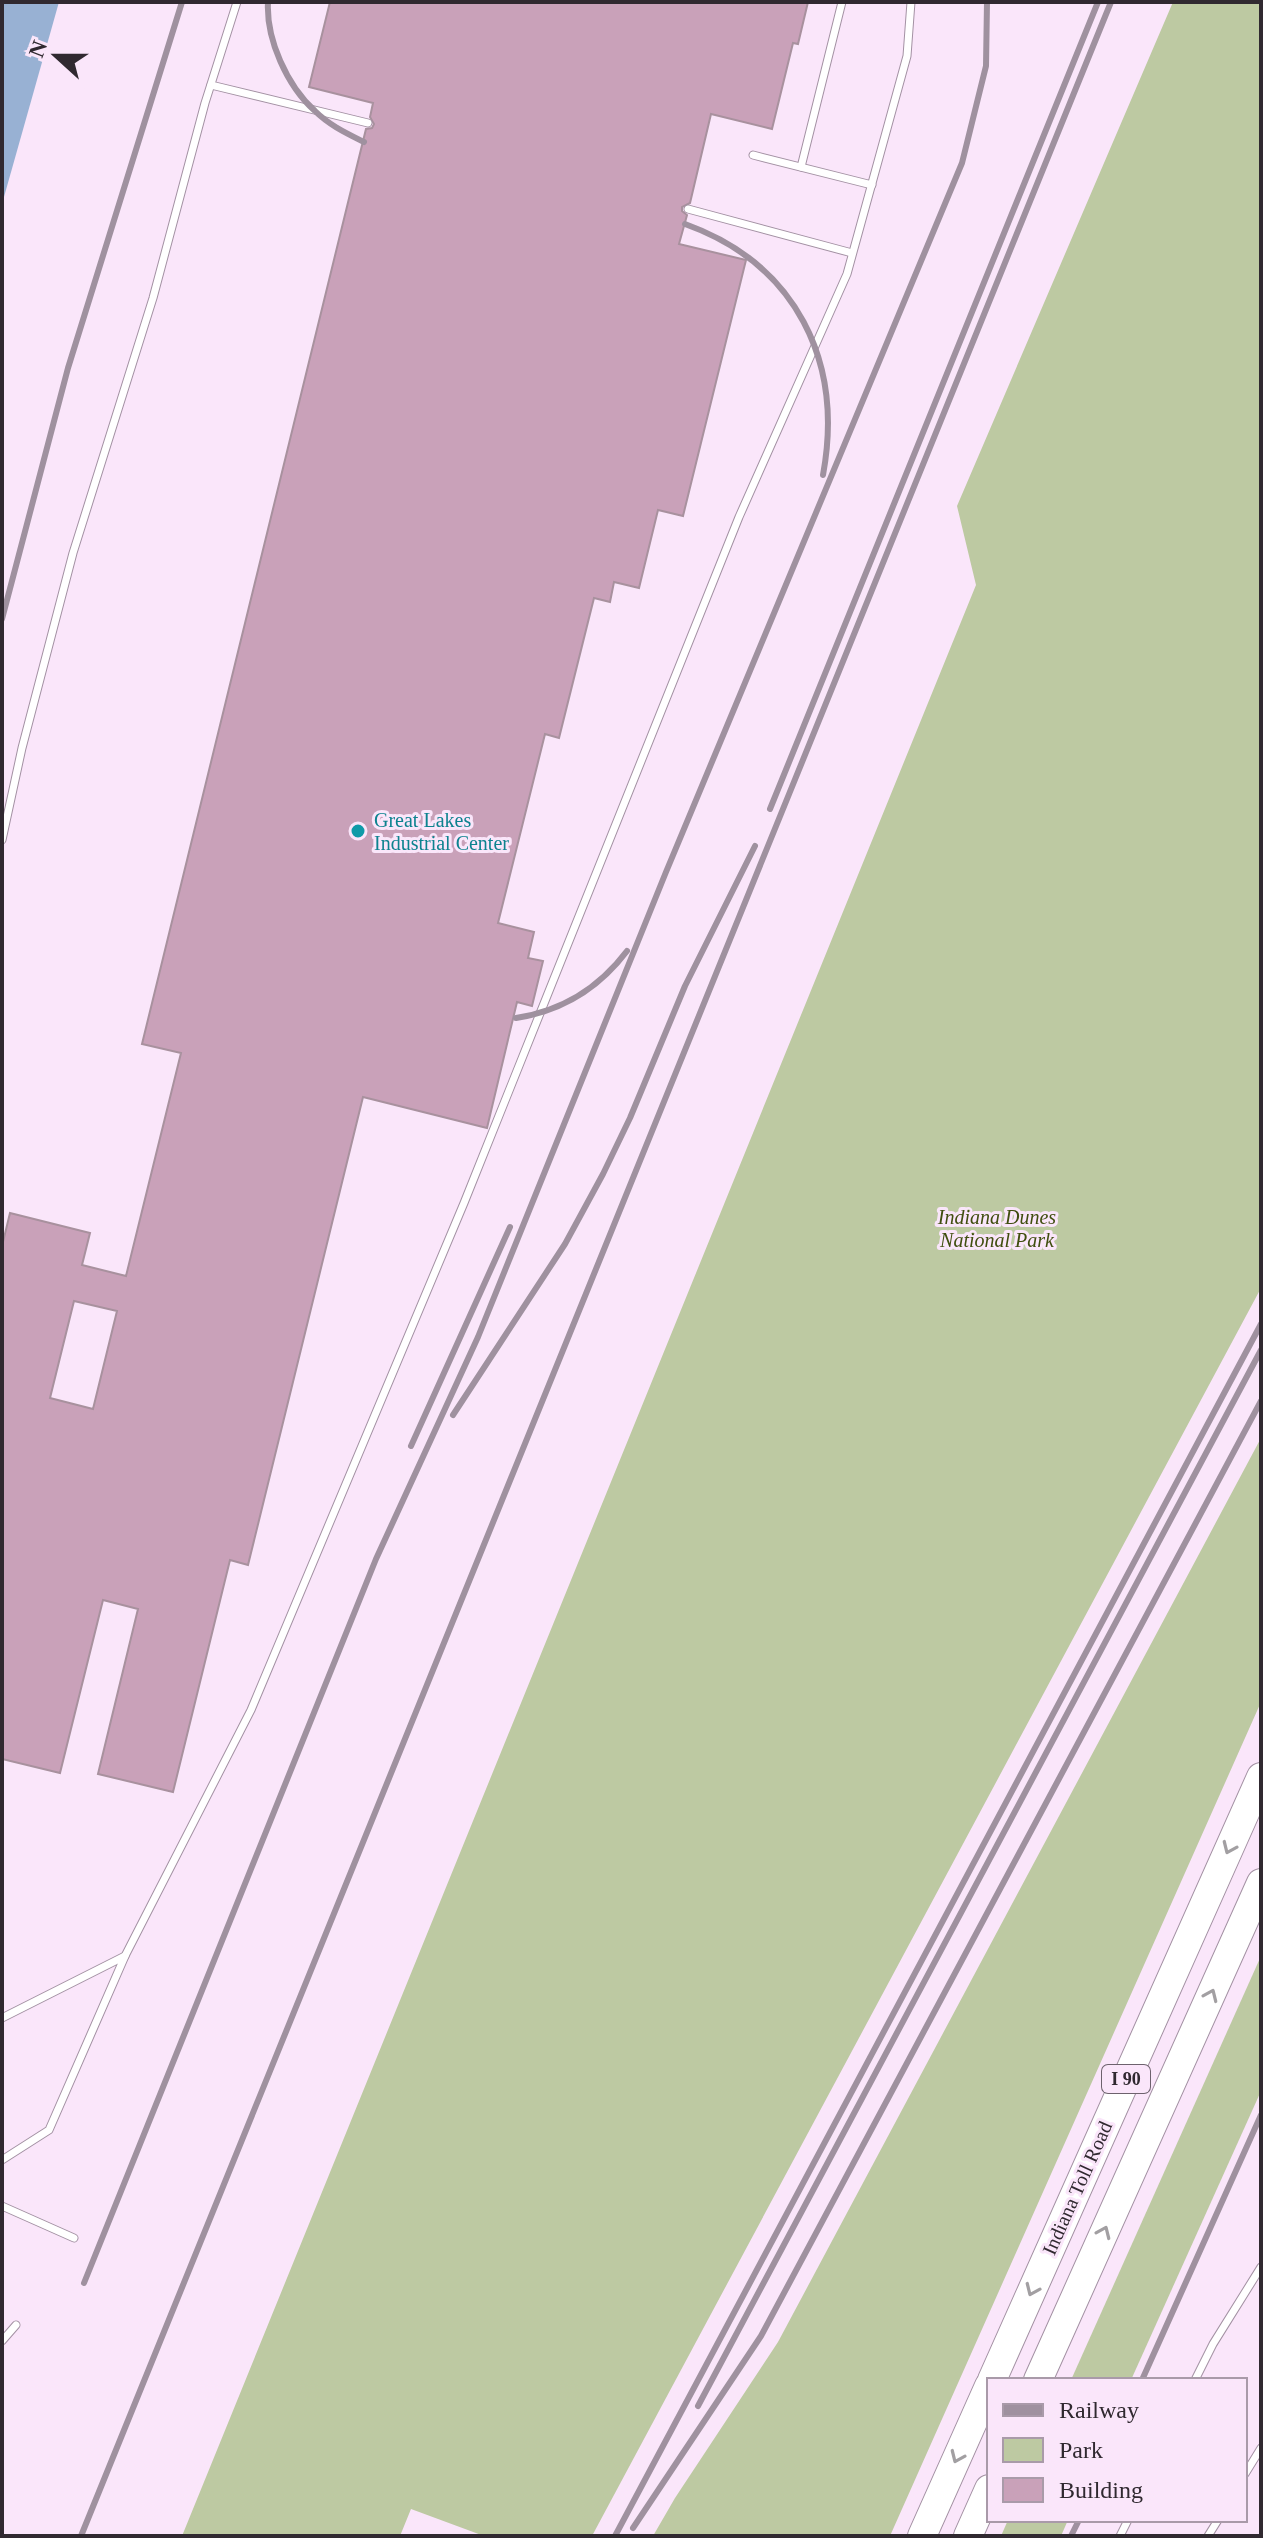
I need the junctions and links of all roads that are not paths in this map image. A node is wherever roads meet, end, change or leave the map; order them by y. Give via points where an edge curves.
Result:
1 (237, 2) edge
2 (842, 2) edge
3 (911, 2) edge
4 (211, 85) junction
5 (368, 123) dead end
6 (753, 155) dead end
7 (801, 167) junction
8 (872, 185) junction
9 (688, 209) dead end
10 (852, 253) junction
11 (2, 840) edge
12 (1261, 1777) edge
13 (1261, 1883) edge
14 (125, 1956) junction
15 (2, 2018) edge
16 (2, 2160) edge
17 (2, 2206) edge
18 (74, 2238) dead end
19 (1261, 2267) edge
20 (16, 2325) dead end
21 (2, 2341) edge
22 (993, 2378) edge
23 (1039, 2378) edge
24 (1196, 2378) edge
25 (987, 2390) edge
26 (1261, 2448) edge
27 (1247, 2470) edge
28 (987, 2493) edge
29 (922, 2536) edge
30 (968, 2536) edge

1 - 4 lane
2 - 7 lane
3 - 8 lane via 907,56
4 - 5 lane
4 - 11 lane via 153,298 73,553
6 - 7 lane
7 - 8 lane
8 - 10 lane
9 - 10 lane
10 - 14 lane via 739,517 310,1572 251,1710
12 -> 22 highway, Indiana Toll Road / I 90
23 -> 13 highway, I 90
14 - 15 lane
14 - 16 lane via 49,2130
17 - 18 lane
19 - 24 lane
20 - 21 lane
25 -> 29 highway
26 - 27 lane
28 - 30 highway

